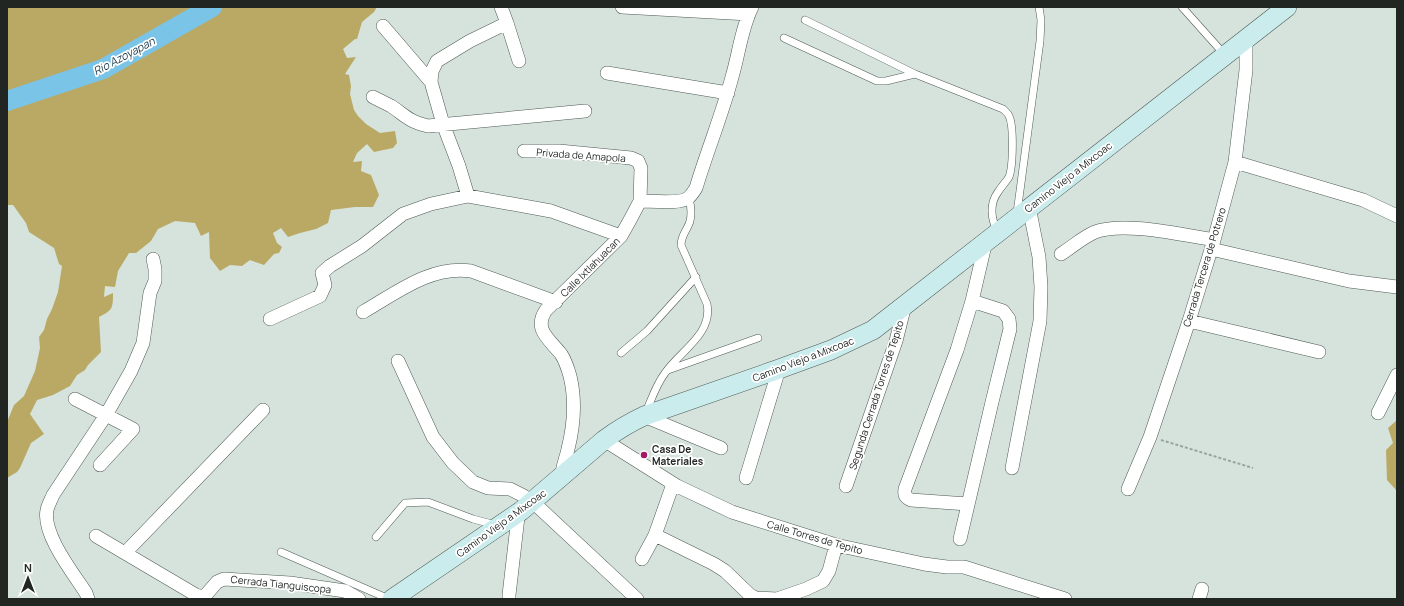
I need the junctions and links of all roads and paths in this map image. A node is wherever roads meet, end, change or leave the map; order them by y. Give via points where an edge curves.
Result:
1 (501, 7) edge
2 (622, 7) edge
3 (1039, 7) edge
4 (1182, 7) edge
5 (1287, 7) edge
6 (750, 10) edge
7 (805, 20) dead end
8 (507, 23) junction
9 (383, 26) dead end
10 (784, 38) dead end
11 (1246, 38) junction
12 (1224, 54) junction
13 (519, 61) dead end
14 (607, 73) dead end
15 (915, 74) junction
16 (431, 82) junction
17 (728, 93) junction
18 (373, 97) dead end
19 (584, 111) dead end
20 (443, 124) junction
21 (524, 151) dead end
22 (1235, 162) junction
23 (468, 196) junction
24 (689, 198) junction
25 (640, 201) junction
26 (1023, 212) junction
27 (1397, 216) edge
28 (621, 236) junction
29 (992, 237) junction
30 (1212, 244) junction
31 (1061, 254) dead end
32 (153, 259) dead end
33 (696, 277) junction
34 (1397, 287) edge
35 (972, 301) junction
36 (556, 302) junction
37 (905, 305) junction
38 (363, 312) dead end
39 (270, 319) dead end
40 (1189, 321) junction
41 (758, 338) dead end
42 (1318, 352) dead end
43 (621, 353) dead end
44 (398, 361) dead end
45 (779, 369) junction
46 (666, 371) junction
47 (1397, 376) edge
48 (75, 399) dead end
49 (263, 410) dead end
50 (1378, 413) dead end
51 (106, 415) junction
52 (644, 416) junction
53 (1150, 437) junction
54 (604, 440) junction
55 (722, 448) dead end
56 (100, 465) dead end
57 (1012, 468) dead end
58 (1254, 468) dead end
59 (562, 476) junction
60 (746, 478) dead end
61 (673, 484) junction
62 (846, 486) dead end
63 (1128, 488) dead end
64 (968, 504) junction
65 (527, 506) junction
66 (500, 526) junction
67 (655, 535) junction
68 (96, 536) dead end
69 (376, 537) dead end
70 (960, 538) dead end
71 (836, 545) junction
72 (281, 552) dead end
73 (125, 553) junction
74 (642, 559) dead end
75 (188, 596) edge
76 (88, 599) edge
77 (359, 599) edge
78 (389, 599) edge
79 (392, 599) edge
80 (509, 599) edge
81 (637, 599) edge
82 (777, 599) edge
83 (1066, 599) edge

1 - 8 street
2 - 6 street
3 - 26 lane via 1040,41 1019,196
4 - 12 lane
5 - 11 main road, Camino Viejo a Mixcoac
6 - 17 street via 740,38
7 - 15 lane
8 - 13 street
8 - 16 street via 437,61 432,71
9 - 16 street
10 - 15 lane via 877,81
11 - 12 main road, Camino Viejo a Mixcoac
11 - 22 street, Cerrada Tercera de Potrero via 1246,70
12 - 26 main road, Camino Viejo a Mixcoac
14 - 17 street
15 - 29 lane via 1009,114 1012,123 1012,166 1008,178 996,193 992,203
16 - 20 street
17 - 24 street via 696,188
18 - 20 street via 391,106 414,123 428,126
19 - 20 street
20 - 23 street
21 - 25 street, Privada de Amapola via 559,151 631,158 638,161 641,168
22 - 27 street via 1363,200
22 - 30 street, Cerrada Tercera de Potrero
23 - 28 street via 552,211
23 - 39 street via 431,204 403,214 322,273 325,284 320,296
24 - 25 street via 663,202
24 - 33 lane via 690,222 681,239 681,245
25 - 28 street, Calle Ixtlahuacan
26 - 29 main road, Camino Viejo a Mixcoac
26 - 57 street via 1039,257 1040,321
28 - 36 street, Calle Ixtlahuacan
29 - 35 street
29 - 37 main road, Camino Viejo a Mixcoac
30 - 31 street via 1140,229 1110,228 1094,232
30 - 34 street via 1349,281
30 - 40 street, Cerrada Tercera de Potrero
32 - 51 street via 155,281 150,294 143,342 131,371
33 - 43 lane via 647,331
33 - 46 lane via 707,304 708,320
35 - 64 street via 1003,311 1009,319 1010,329
35 - 64 street via 957,350 904,488 906,498 917,501
36 - 38 street via 471,271 459,270 431,275
36 - 59 street, Calle Ixtlahuacan via 543,314 541,324 542,331 562,355 566,364 574,402 574,416
37 - 45 main road, Camino Viejo a Mixcoac via 873,330 831,350
37 - 62 street, Segunda Cerrada Torres de Tepito via 896,341
40 - 42 street
40 - 53 street, Cerrada Tercera de Potrero
41 - 46 lane
44 - 65 street via 433,437 453,463 474,482 488,488 510,490 522,495
45 - 52 main road, Camino Viejo a Mixcoac
45 - 60 street
46 - 52 lane via 657,384
47 - 50 street
48 - 51 street
49 - 73 street
51 - 56 street via 133,429
51 - 76 street via 53,496 47,510 48,524 56,547
52 - 54 main road, Camino Viejo a Mixcoac
52 - 55 street
53 - 58 path
53 - 63 street, Cerrada Tercera de Potrero
54 - 59 main road, Camino Viejo a Mixcoac
54 - 61 street, Calle Torres de Tepito
59 - 65 main road, Camino Viejo a Mixcoac
61 - 67 street
61 - 71 street, Calle Torres de Tepito via 732,512
64 - 70 street
65 - 66 main road, Camino Viejo a Mixcoac
65 - 80 street via 518,517
65 - 81 street
66 - 69 lane via 428,502 416,502 405,503
66 - 79 main road, Camino Viejo a Mixcoac
67 - 74 street
67 - 82 street via 724,570 750,595 756,598
68 - 73 street, Cerrada Tianguiscopa
71 - 82 street via 829,571 823,581
71 - 83 street, Calle Torres de Tepito via 924,564 964,567
72 - 78 lane
73 - 75 street, Cerrada Tianguiscopa
75 - 77 street, Cerrada Tianguiscopa via 204,598 217,582 231,579 345,590

